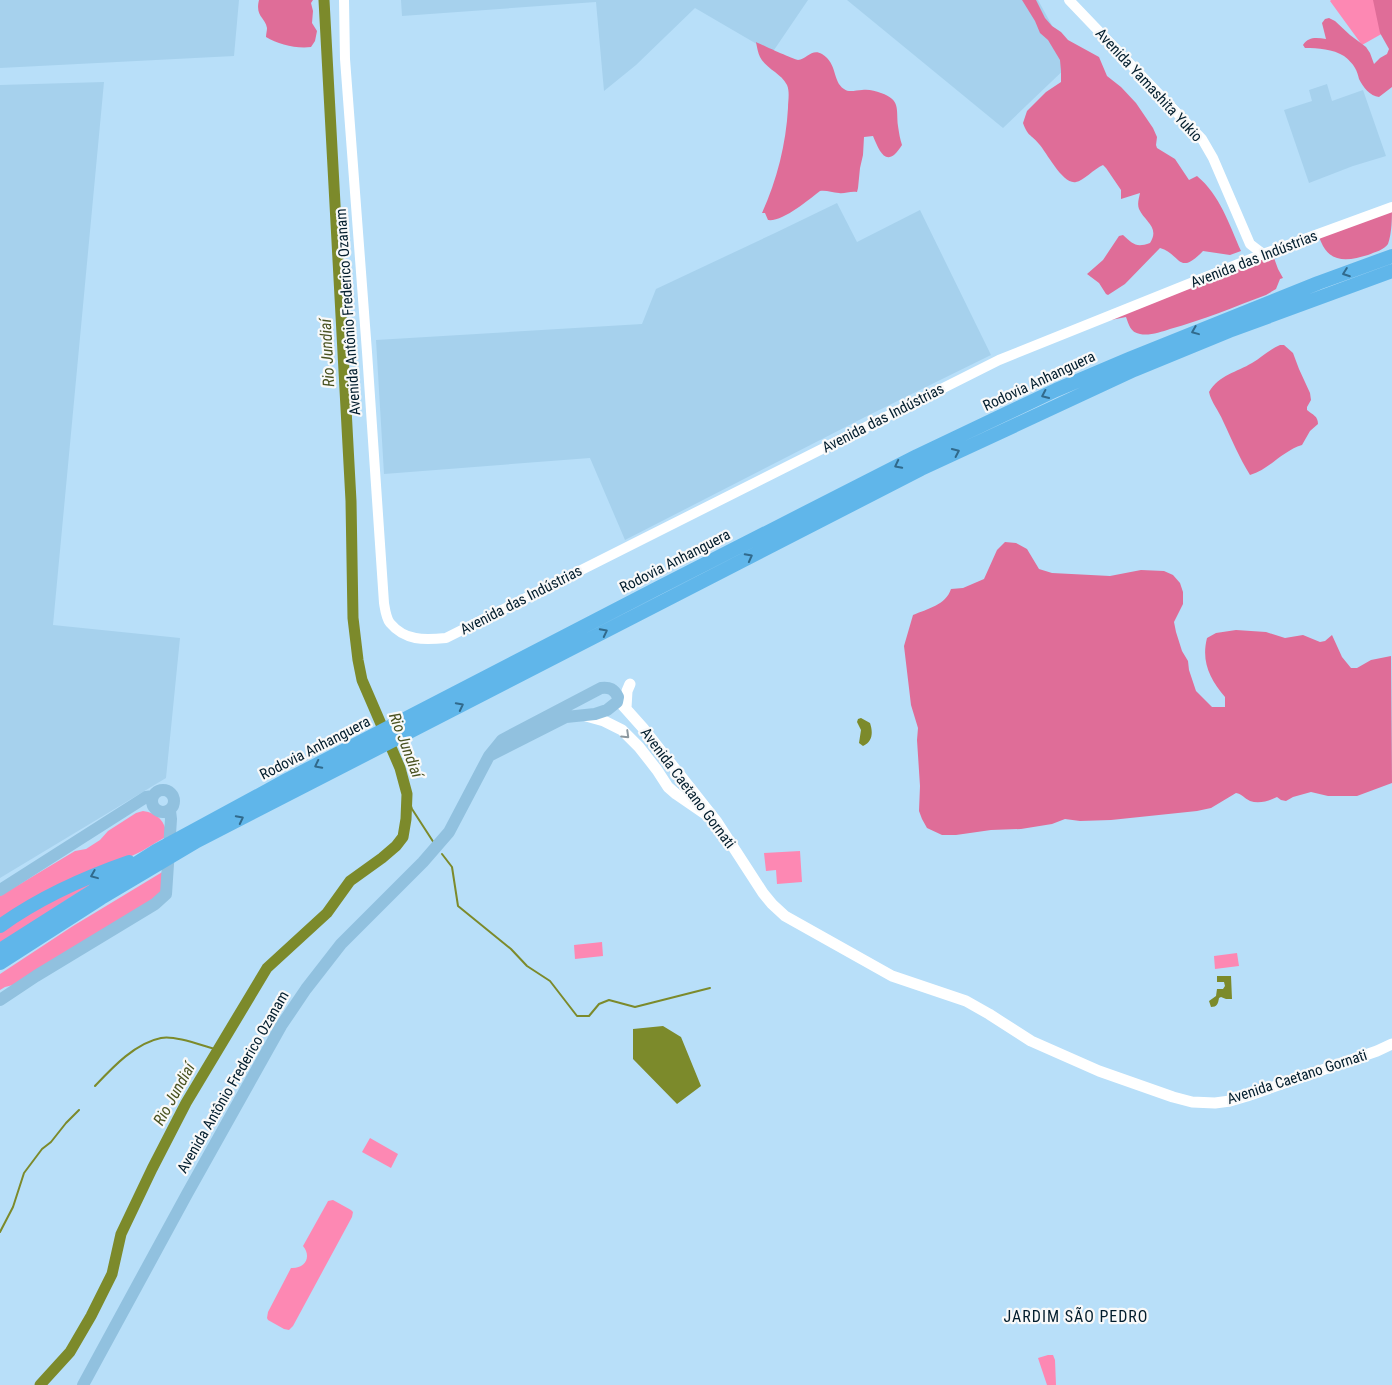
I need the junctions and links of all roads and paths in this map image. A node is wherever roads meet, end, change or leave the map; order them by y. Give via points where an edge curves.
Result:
1 (344, 0) edge
2 (1069, 0) edge
3 (1392, 207) edge
4 (1262, 254) junction
5 (1392, 256) edge
6 (1392, 271) edge
7 (389, 622) joint
8 (630, 684) dead end
9 (582, 698) junction
10 (622, 704) junction
11 (583, 715) junction
12 (414, 722) junction
13 (542, 724) junction
14 (683, 778) junction
15 (668, 787) junction
16 (718, 822) junction
17 (195, 836) junction
18 (156, 852) junction
19 (0, 890) edge
20 (0, 925) edge
21 (0, 950) edge
22 (0, 963) edge
23 (0, 1000) edge
24 (1392, 1044) edge
25 (83, 1385) edge

1 - 7 street, Avenida Antônio Frederico Ozanam via 345,59 384,603
2 - 4 street, Avenida Yamashita Yukio via 1202,138 1250,244
3 - 4 street, Avenida das Indústrias
4 - 7 street, Avenida das Indústrias via 999,360 446,638 406,637
5 -> 12 highway, Rodovia Anhanguera via 1222,320 1056,390 917,456 667,584
12 -> 6 highway, Rodovia Anhanguera via 657,606 921,468 1058,404 1229,331
8 - 10 main road
9 - 10 main road via 608,687 613,689
9 - 11 main road
9 - 13 main road
10 - 11 main road
10 - 14 main road, Avenida Caetano Gornati
11 - 13 main road
11 -> 15 main road via 622,730
12 - 17 highway, Rodovia Anhanguera
13 - 25 main road, Avenida Antônio Frederico Ozanam via 489,756 449,832 341,944 306,989 281,1026
14 - 15 main road via 678,787
14 - 16 main road, Avenida Caetano Gornati
15 - 16 main road
16 - 24 main road, Avenida Caetano Gornati via 763,893 785,916 892,976 966,1001 1031,1041 1099,1071 1173,1097 1192,1102 1230,1101
17 - 18 highway, Rodovia Anhanguera
17 - 22 highway, Rodovia Anhanguera via 140,875
18 -> 20 highway via 65,887
18 - 21 highway, Rodovia Anhanguera
19 - 23 main road via 146,797 171,819 166,894 155,904

